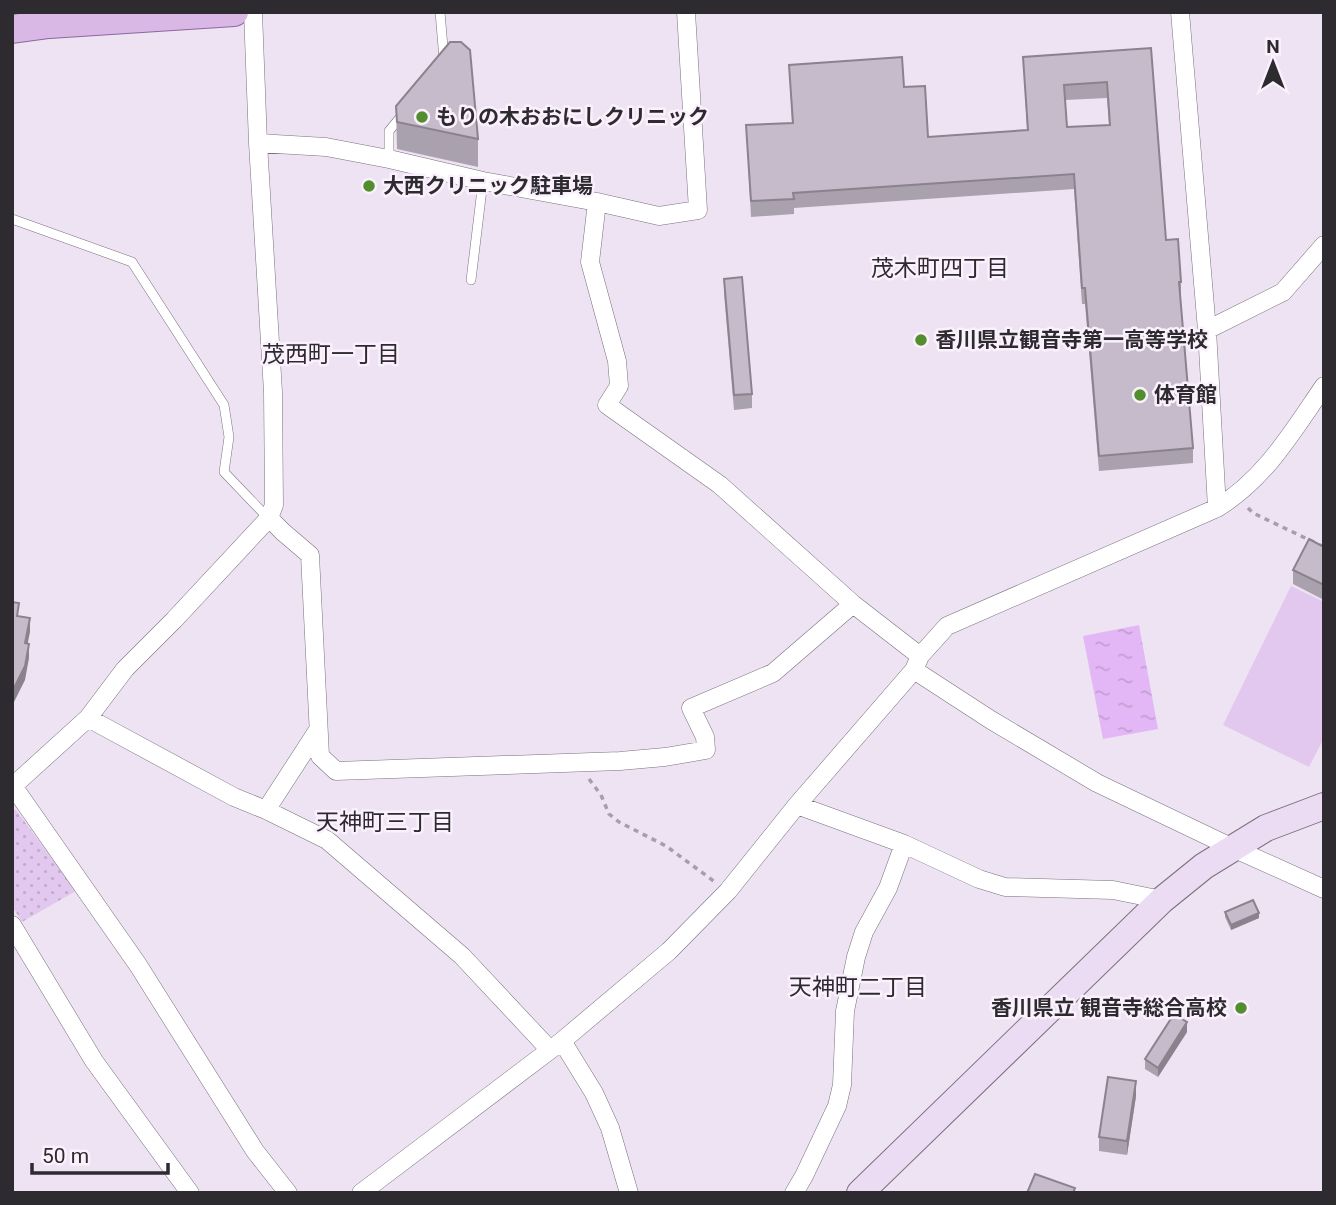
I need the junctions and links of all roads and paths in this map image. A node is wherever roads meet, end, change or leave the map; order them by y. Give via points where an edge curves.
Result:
1 (233, 12) edge
2 (253, 12) edge
3 (440, 12) edge
4 (686, 12) edge
5 (1180, 12) edge
6 (12, 29) edge
7 (444, 66) edge
8 (413, 103) edge
9 (258, 143) junction
10 (389, 159) junction
11 (483, 181) junction
12 (597, 202) junction
13 (12, 219) edge
14 (1324, 245) edge
15 (471, 279) dead end
16 (1207, 330) junction
17 (1324, 386) edge
18 (1234, 498) junction
19 (1217, 508) junction
20 (269, 518) junction
21 (1324, 547) edge
22 (853, 604) junction
23 (917, 663) junction
24 (88, 718) junction
25 (318, 730) junction
26 (578, 763) junction
27 (15, 781) edge
28 (797, 806) junction
29 (1324, 806) edge
30 (266, 810) junction
31 (904, 844) junction
32 (1233, 848) junction
33 (1324, 889) edge
34 (728, 891) junction
35 (1162, 900) junction
36 (12, 925) edge
37 (556, 1045) junction
38 (190, 1193) edge
39 (288, 1193) edge
40 (361, 1193) edge
41 (629, 1193) edge
42 (794, 1193) edge
43 (860, 1193) edge

1 - 6 main road
2 - 9 street
3 - 7 lane
4 - 12 street via 698,210 659,216
5 - 16 street
8 - 10 lane via 389,131
9 - 10 street via 326,147
9 - 20 street via 273,392 274,505
10 - 11 street
11 - 12 street
11 - 15 lane
12 - 22 street via 590,262 617,361 619,386 607,405 720,485
13 - 20 lane via 132,262 224,405 229,437 224,472
14 - 16 street via 1283,292
16 - 19 street
17 - 18 street via 1271,462
18 - 19 street
18 - 21 path via 1253,513
19 - 23 street via 947,626
20 - 24 street via 125,669
20 - 25 street via 310,555
22 - 23 street
22 - 26 street via 773,673 691,708 706,750
23 - 28 street
23 - 32 street via 991,720 1097,783
24 - 27 street
24 - 30 street
25 - 26 street via 320,756 336,771
25 - 30 street
26 - 34 path via 609,814 666,846
27 - 39 street via 255,1151
28 - 31 street
28 - 34 street
29 - 32 street via 1266,828
30 - 37 street via 327,840 462,956
31 - 35 street via 1006,887 1114,890
31 - 42 street via 856,957 845,1011 837,1107
32 - 33 street
32 - 35 street
34 - 37 street via 669,951
35 - 43 street
36 - 38 street via 94,1060
37 - 40 street
37 - 41 street via 594,1093 610,1128

